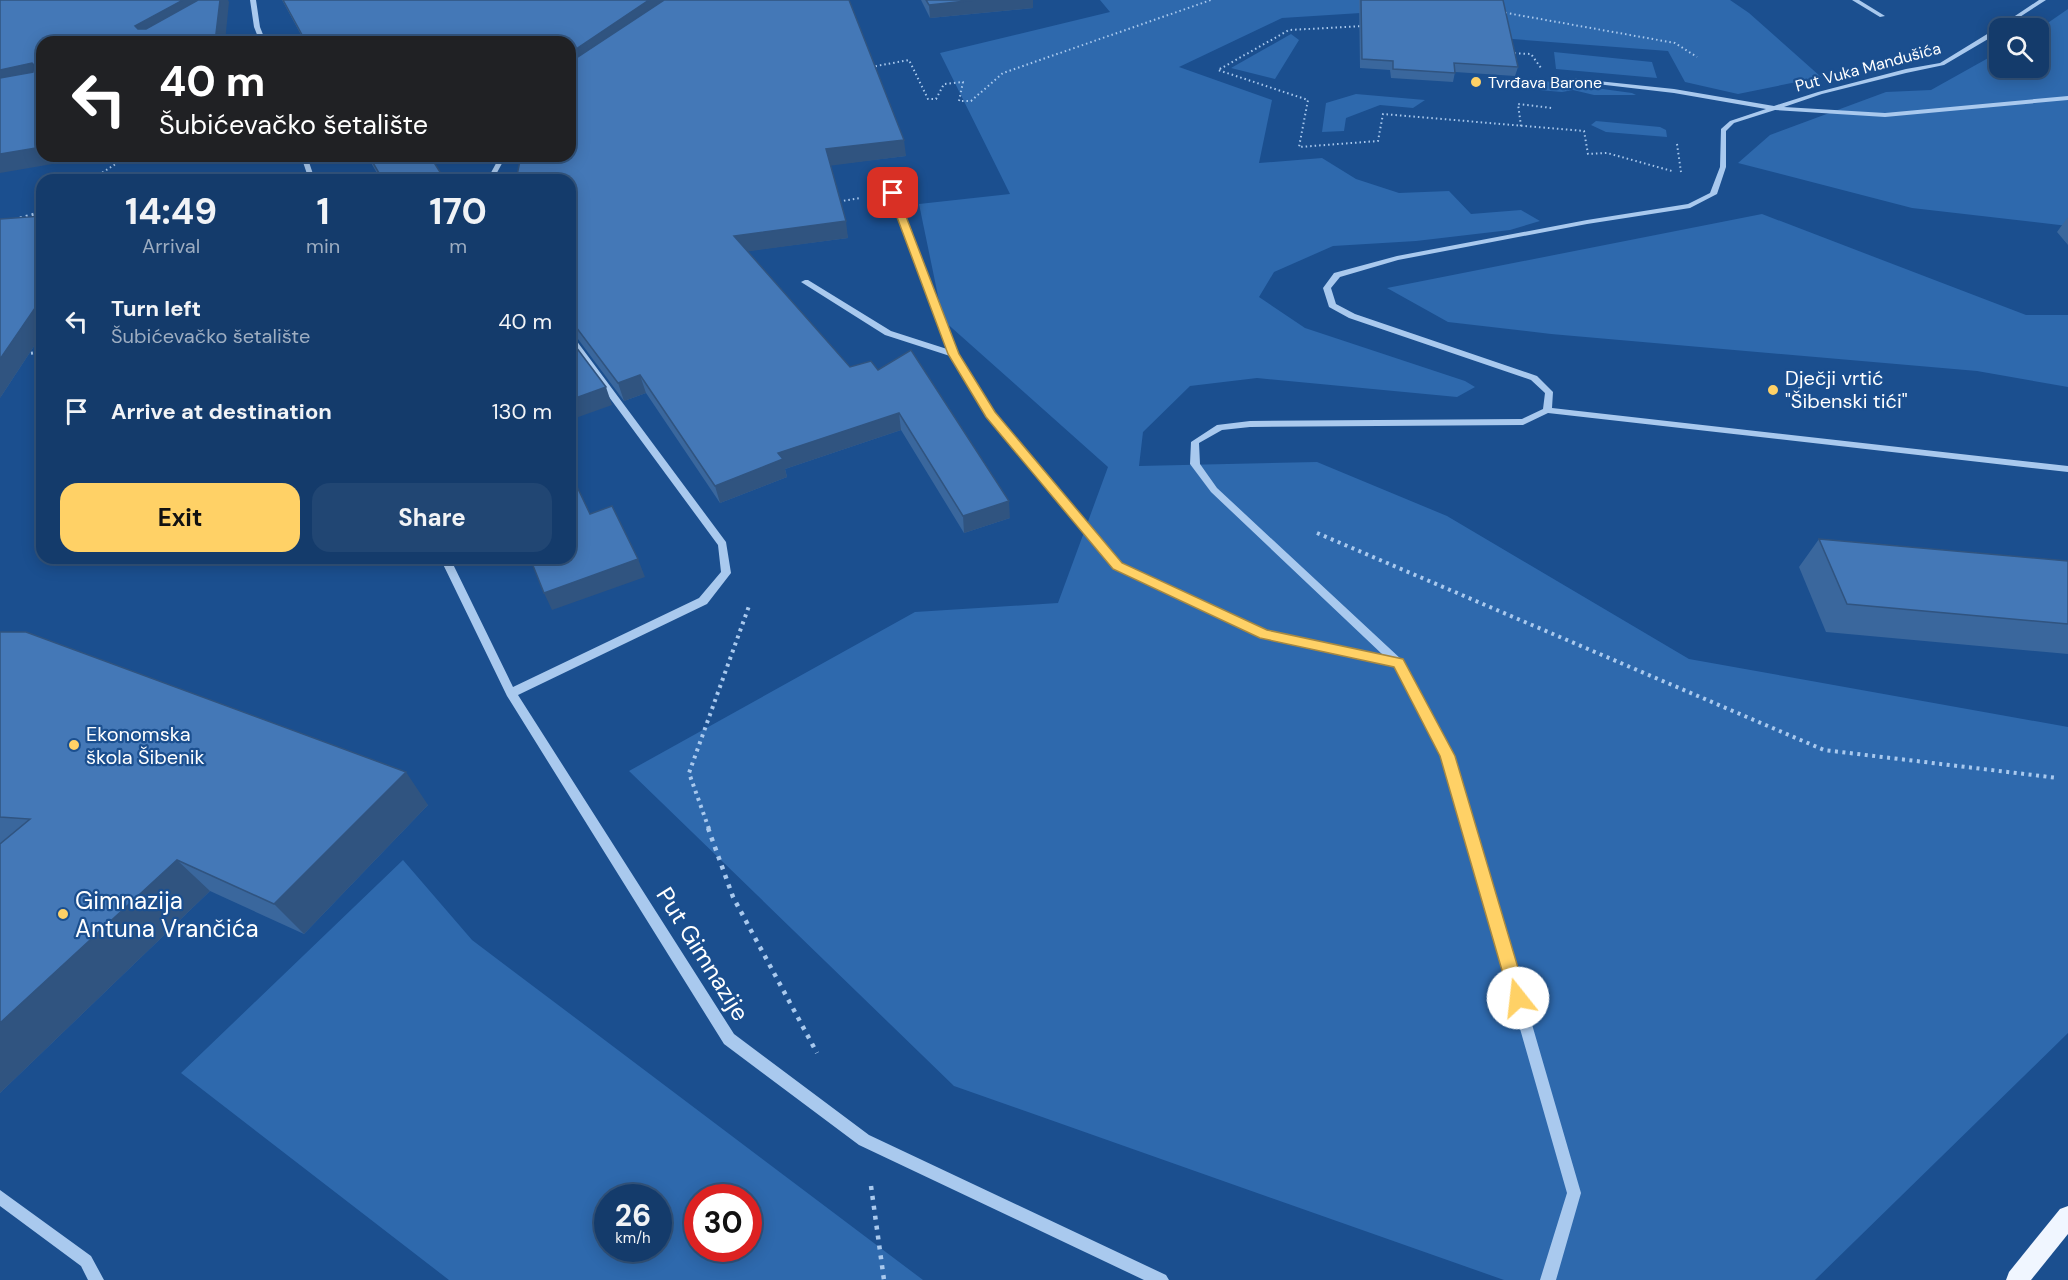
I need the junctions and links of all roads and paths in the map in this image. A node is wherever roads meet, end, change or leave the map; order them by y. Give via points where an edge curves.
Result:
1 (253, 0) edge
2 (1211, 0) edge
3 (1855, 0) edge
4 (2043, 0) edge
5 (1499, 12) edge
6 (1882, 16) dead end
7 (2016, 18) edge
8 (1370, 26) edge
9 (260, 36) edge
10 (1989, 36) edge
11 (1508, 52) edge
12 (1703, 61) dead end
13 (865, 68) edge
14 (1571, 79) joint
15 (2068, 98) edge
16 (1772, 108) junction
17 (1677, 144) dead end
18 (119, 162) edge
19 (100, 174) edge
20 (893, 193) joint
21 (835, 202) edge
22 (36, 214) edge
23 (19, 218) edge
24 (805, 282) dead end
25 (576, 346) edge
26 (36, 353) edge
27 (21, 354) edge
28 (953, 354) junction
29 (1547, 410) junction
30 (2068, 469) edge
31 (1312, 531) dead end
32 (448, 564) edge
33 (726, 573) junction
34 (1398, 663) junction
35 (511, 693) junction
36 (2058, 778) dead end
37 (820, 1059) dead end
38 (864, 1140) junction
39 (0, 1197) edge
40 (2068, 1217) edge
41 (96, 1280) edge
42 (884, 1280) edge
43 (1161, 1280) edge
44 (1548, 1280) edge
45 (2017, 1280) edge

1 - 9 street
2 - 13 path via 1003,73 971,101 959,101 963,82 944,84 936,99 928,99 909,60
3 - 6 street
4 - 7 street, Put Vuka Mandušića
5 - 12 path via 1675,43
8 - 17 path via 1289,30 1218,70 1308,100 1299,147 1378,141 1383,114 1584,131 1588,154 1608,153 1681,173
10 - 16 street, Put Vuka Mandušića via 1942,64 1906,70
11 - 14 path via 1531,54 1546,74
14 - 16 street
15 - 16 street via 1885,115
16 - 29 street, Put Vuka Mandušića via 1732,122 1723,130 1723,167 1713,194 1690,206 1397,258 1337,275 1327,288 1332,304 1352,316 1534,378 1549,392
18 - 19 path
20 - 21 path
20 - 28 street
22 - 23 path
24 - 28 street via 888,333
25 - 33 street via 723,544
26 - 27 path
28 - 34 street via 990,414 1118,566 1264,634
29 - 30 street
29 - 34 street via 1523,422 1250,424 1220,427 1195,442 1195,464 1214,490
31 - 36 path via 1824,750
32 - 35 street, Put Gimnazije
33 - 35 street via 703,601
33 - 37 path via 750,606 689,773 733,897
34 - 44 street via 1448,756 1574,1193
35 - 38 street, Put Gimnazije via 729,1039
38 - 42 path
38 - 43 street, Put Gimnazije
39 - 41 street via 86,1261
40 - 45 main road

